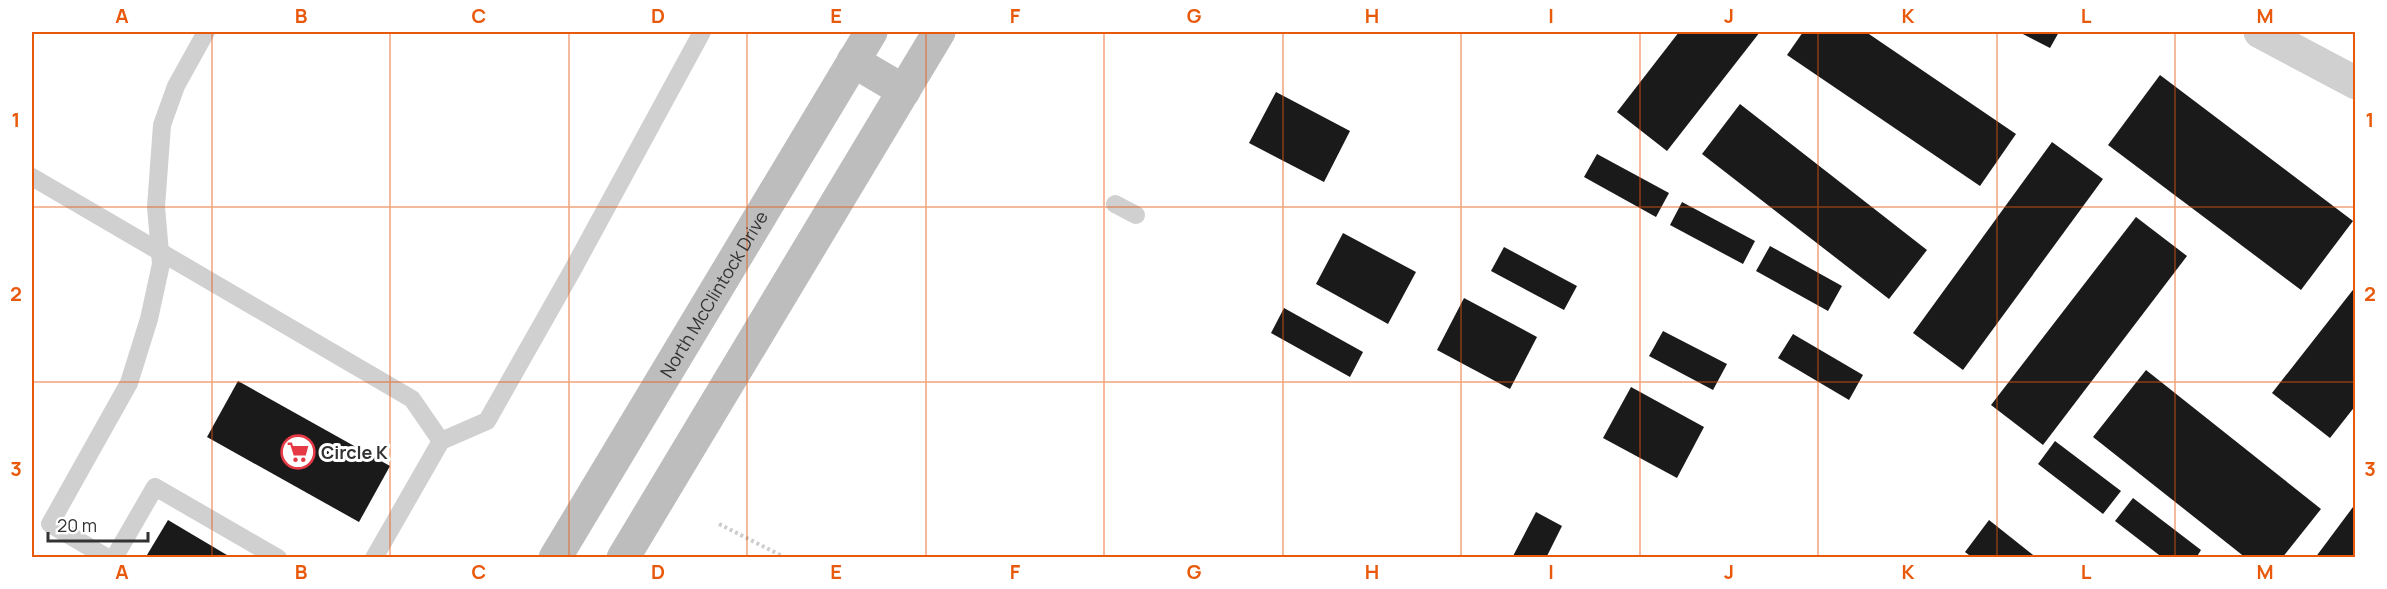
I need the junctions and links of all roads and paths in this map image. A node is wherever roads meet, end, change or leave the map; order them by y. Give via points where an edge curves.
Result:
1 (206, 32) edge
2 (702, 32) edge
3 (871, 32) edge
4 (939, 32) edge
5 (2260, 32) edge
6 (854, 61) junction
7 (2355, 83) edge
8 (904, 91) junction
9 (32, 177) edge
10 (1115, 204) dead end
11 (1136, 215) dead end
12 (159, 251) junction
13 (441, 441) junction
14 (719, 524) dead end
15 (108, 558) edge
16 (114, 558) edge
17 (278, 558) edge
18 (374, 558) edge
19 (555, 558) edge
20 (623, 558) edge
21 (786, 558) edge

1 - 12 lane via 176,86 162,125 156,207
2 - 13 lane via 488,421
3 - 6 main road, North McClintock Drive
4 - 8 main road
5 - 7 street
6 - 8 main road
6 - 19 main road, North McClintock Drive
8 - 20 main road
9 - 12 lane
10 - 11 lane
12 - 13 lane via 412,399
12 - 15 lane via 161,264 149,319 129,383 50,524
13 - 18 lane
14 - 21 path
16 - 17 lane via 155,487

